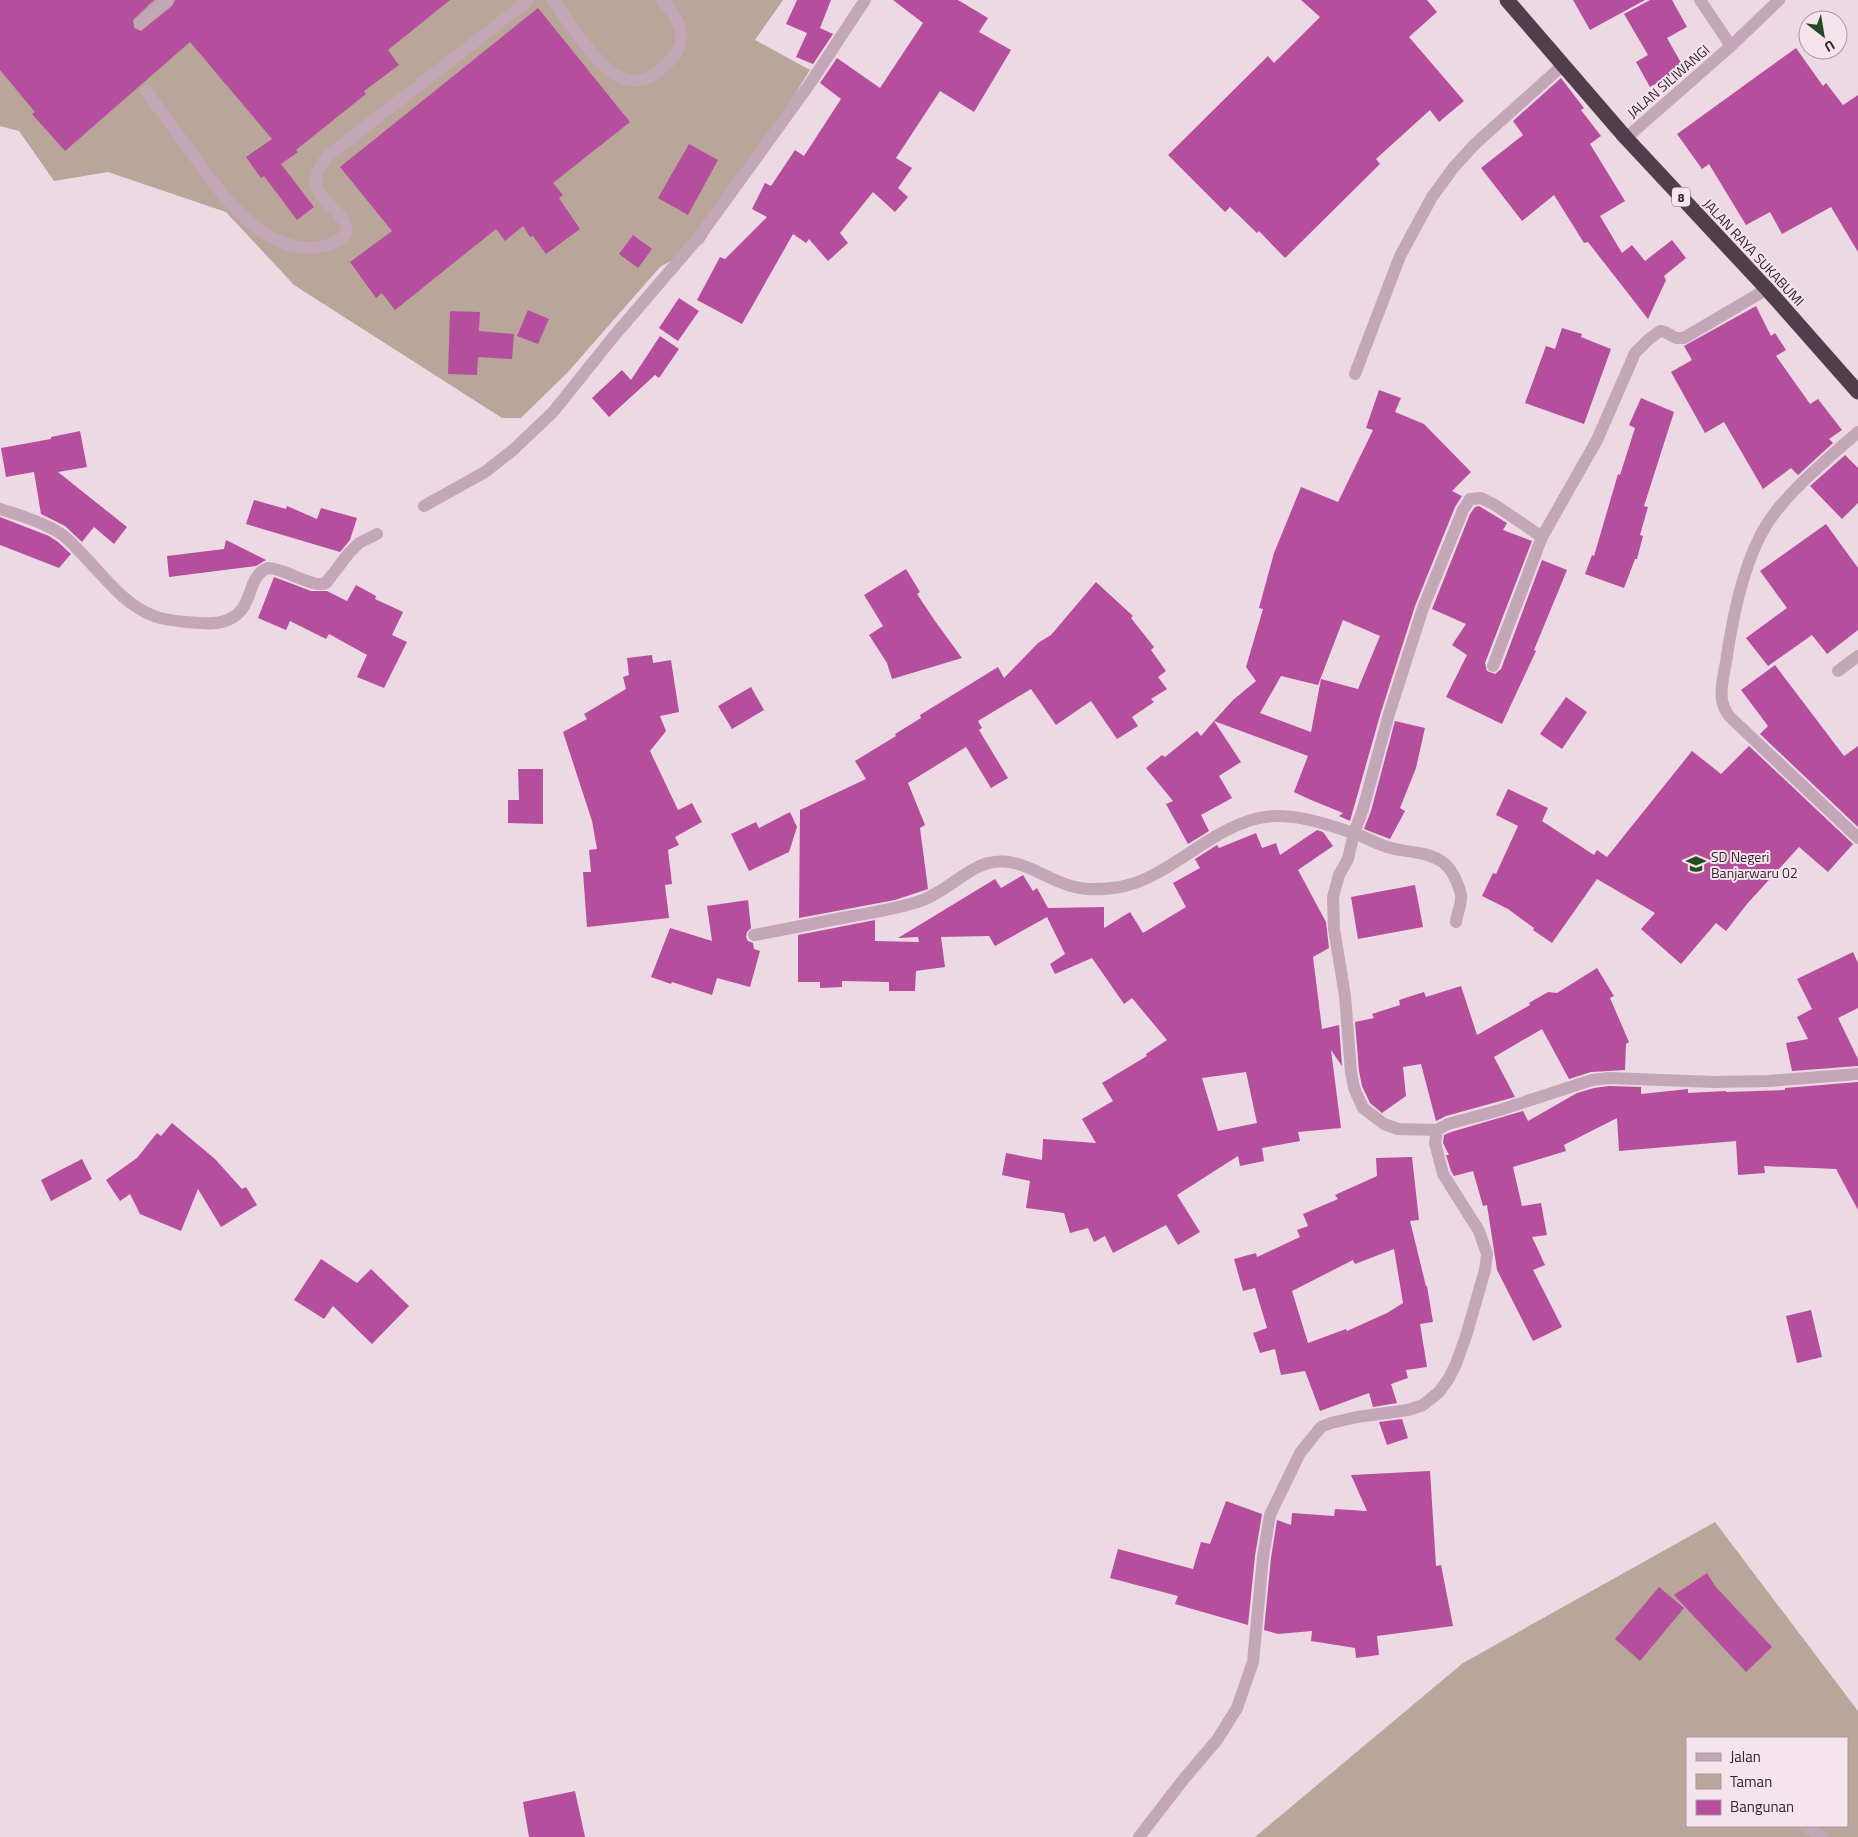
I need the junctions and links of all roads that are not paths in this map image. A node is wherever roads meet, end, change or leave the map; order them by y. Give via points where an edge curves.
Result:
1 (167, 0) edge
2 (529, 0) edge
3 (553, 0) edge
4 (662, 0) edge
5 (865, 0) edge
6 (1506, 0) edge
7 (1700, 0) edge
8 (1779, 0) edge
9 (140, 23) dead end
10 (1731, 46) junction
11 (1563, 65) junction
12 (146, 91) dead end
13 (1626, 138) junction
14 (1767, 289) junction
15 (1355, 374) dead end
16 (1858, 392) edge
17 (1858, 432) edge
18 (424, 506) dead end
19 (0, 509) edge
20 (377, 534) dead end
21 (1542, 537) junction
22 (1858, 656) edge
23 (1492, 666) dead end
24 (1838, 671) dead end
25 (1354, 834) junction
26 (1858, 838) edge
27 (1456, 922) dead end
28 (754, 935) dead end
29 (1858, 1074) edge
30 (1437, 1130) junction
31 (1807, 1827) edge
32 (1139, 1837) edge
33 (1824, 1837) edge

1 - 9 street
2 - 12 street via 320,165 315,176 317,188 347,229 338,240 320,248 283,242 251,223 215,184
3 - 4 street via 613,73 620,78 641,80 662,69 675,56 681,41 674,15
5 - 18 street via 809,85 699,238 553,412 485,472
6 - 11 highway, JALAN RAYA SUKABUMI / 8
7 - 10 street, JALAN SILIWANGI
8 - 10 street, JALAN SILIWANGI
10 - 13 street, JALAN SILIWANGI
11 - 13 highway, JALAN RAYA SUKABUMI / 8
11 - 15 street via 1475,144 1432,196 1400,256
13 - 14 highway, JALAN RAYA SUKABUMI / 8
14 - 16 highway, JALAN RAYA SUKABUMI / 8
14 - 21 street via 1684,338 1656,333 1635,353 1597,440
17 - 26 street via 1813,472 1767,523 1743,584 1721,693 1722,703 1730,717
19 - 20 street via 61,534 138,607 154,616 193,623 224,622 235,617 245,607 260,572 268,568 316,584 326,583 359,543
21 - 23 street
21 - 25 street via 1481,498 1470,499 1466,504 1423,608
22 - 24 street
25 - 27 street via 1390,848 1427,854 1445,864 1455,878 1461,896
25 - 28 street via 1310,820 1274,816 1258,818 1227,829 1141,880 1100,890 1066,885 1021,864 990,862 922,901
25 - 30 street via 1348,859 1339,875 1333,904 1354,1088 1363,1108 1384,1124 1398,1129
29 - 30 street via 1769,1081 1592,1080
30 - 32 street via 1435,1144 1443,1174 1479,1231 1486,1254 1486,1270 1456,1364 1439,1392 1423,1405 1331,1423 1321,1427 1300,1453 1270,1515 1253,1662 1237,1708 1217,1740
31 - 33 street

